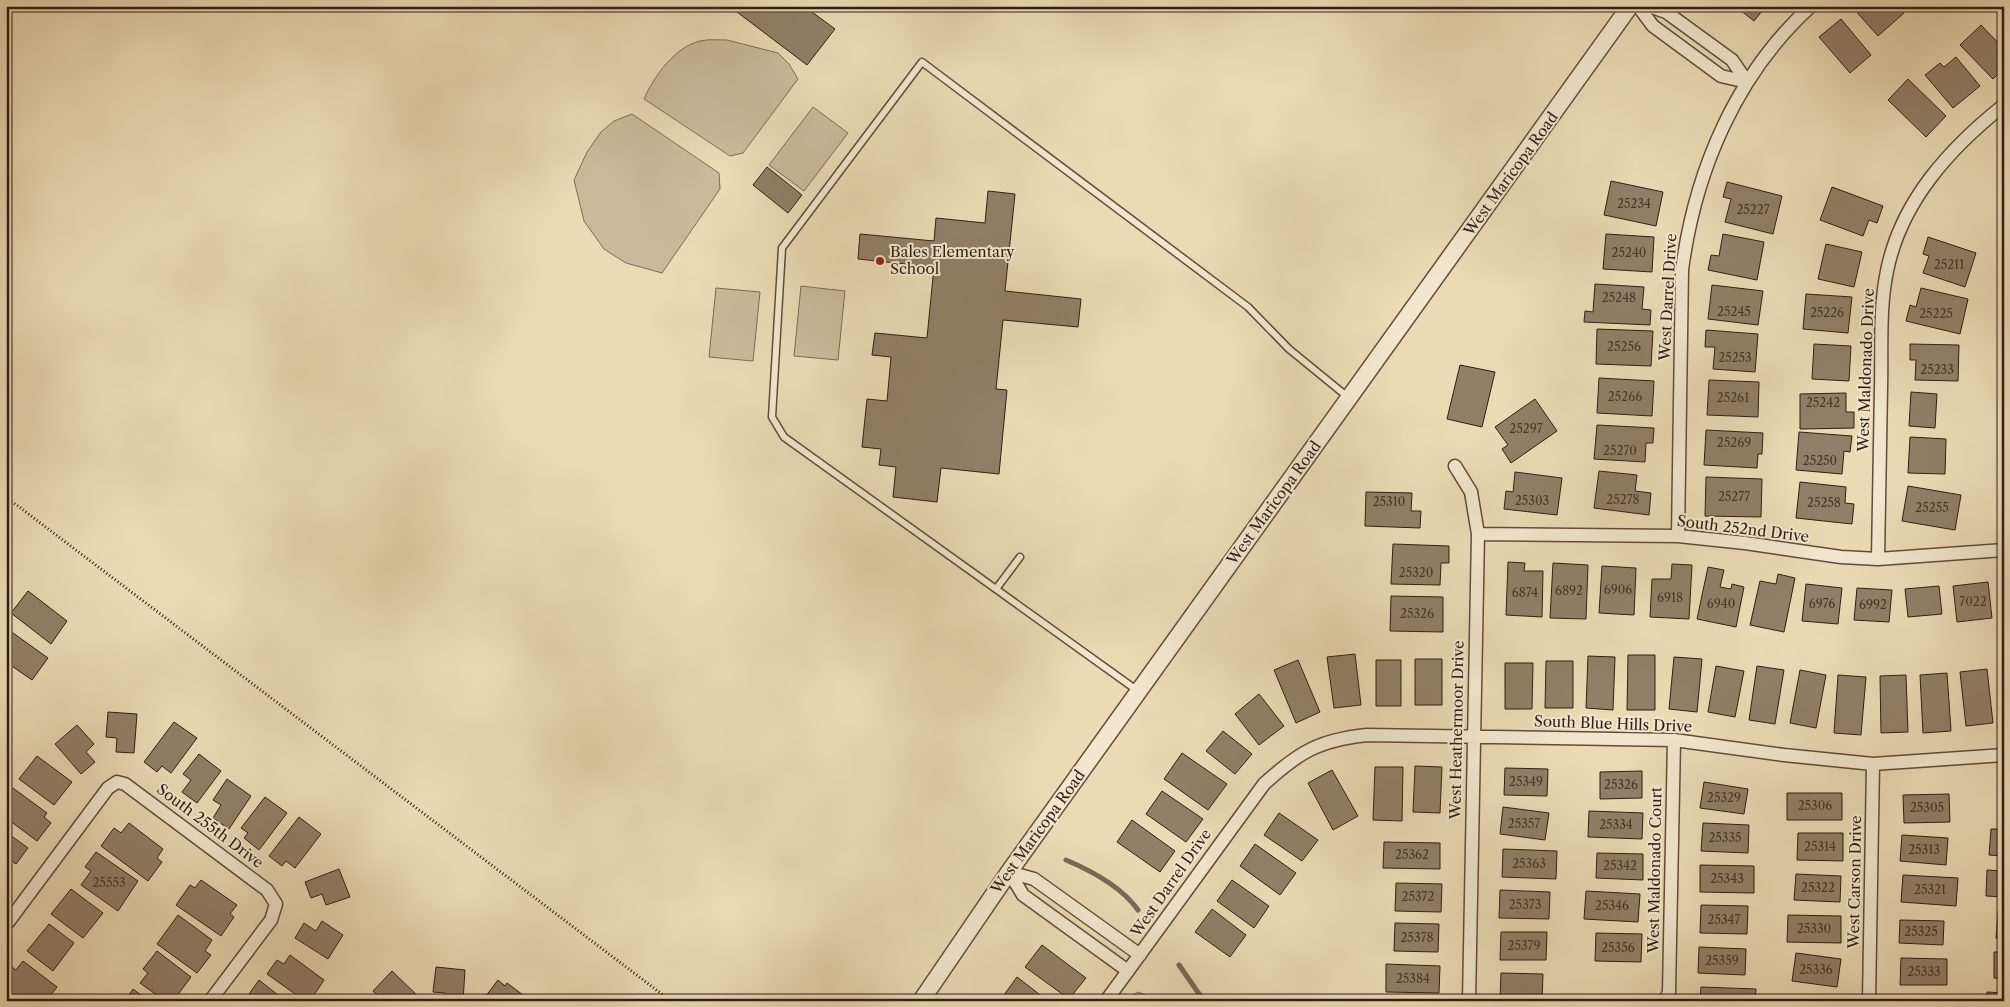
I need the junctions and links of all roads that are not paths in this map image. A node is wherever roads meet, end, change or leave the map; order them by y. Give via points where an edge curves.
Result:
1 (1630, 6) edge
2 (1638, 6) edge
3 (1649, 6) edge
4 (1811, 6) edge
5 (1747, 82) junction
6 (2004, 105) edge
7 (1350, 399) junction
8 (1455, 466) dead end
9 (1478, 534) junction
10 (1678, 536) junction
11 (2004, 550) edge
12 (1020, 557) dead end
13 (1878, 558) junction
14 (996, 589) junction
15 (1139, 692) junction
16 (1472, 737) junction
17 (1674, 740) junction
18 (2004, 755) edge
19 (1873, 764) junction
20 (1264, 784) joint
21 (1009, 872) junction
22 (6, 925) edge
23 (1140, 955) junction
24 (1128, 971) junction
25 (210, 1001) edge
26 (921, 1001) edge
27 (1106, 1001) edge
28 (1469, 1001) edge
29 (1664, 1001) edge
30 (1869, 1001) edge

1 - 7 street, West Maricopa Road
2 - 5 street via 1653,26 1721,76
3 - 5 street via 1666,12 1732,60
4 - 5 street, West Darrel Drive via 1785,32
5 - 10 street, West Darrel Drive via 1727,119 1701,182 1688,227 1682,270
6 - 13 street, West Maldonado Drive via 1956,146 1937,167 1919,193 1893,249 1883,303
7 - 14 lane via 1289,349 1248,307 922,62 782,248 772,416 784,437
7 - 15 street, West Maricopa Road
8 - 9 street, West Heathermoor Drive via 1471,492
9 - 10 street, South 252nd Drive
9 - 16 street, West Heathermoor Drive
10 - 13 street, South 252nd Drive via 1841,557
11 - 13 street, South 252nd Drive
12 - 14 lane
14 - 15 lane
15 - 21 street, West Maricopa Road
16 - 17 street, South Blue Hills Drive
16 - 20 street, South Blue Hills Drive via 1367,735 1326,741 1286,764
16 - 28 street, West Heathermoor Drive
17 - 19 street, South Blue Hills Drive
17 - 29 street, West Maldonado Court via 1669,992
18 - 19 street, South Blue Hills Drive
19 - 30 street, West Carson Drive
20 - 23 street, West Darrel Drive
21 - 23 street via 1034,879
21 - 24 street via 1023,896
21 - 26 street, West Maricopa Road
22 - 25 street, South 255th Drive via 101,797 117,782 133,789 267,890 276,904 271,920
23 - 24 street, West Darrel Drive
24 - 27 street, West Darrel Drive

